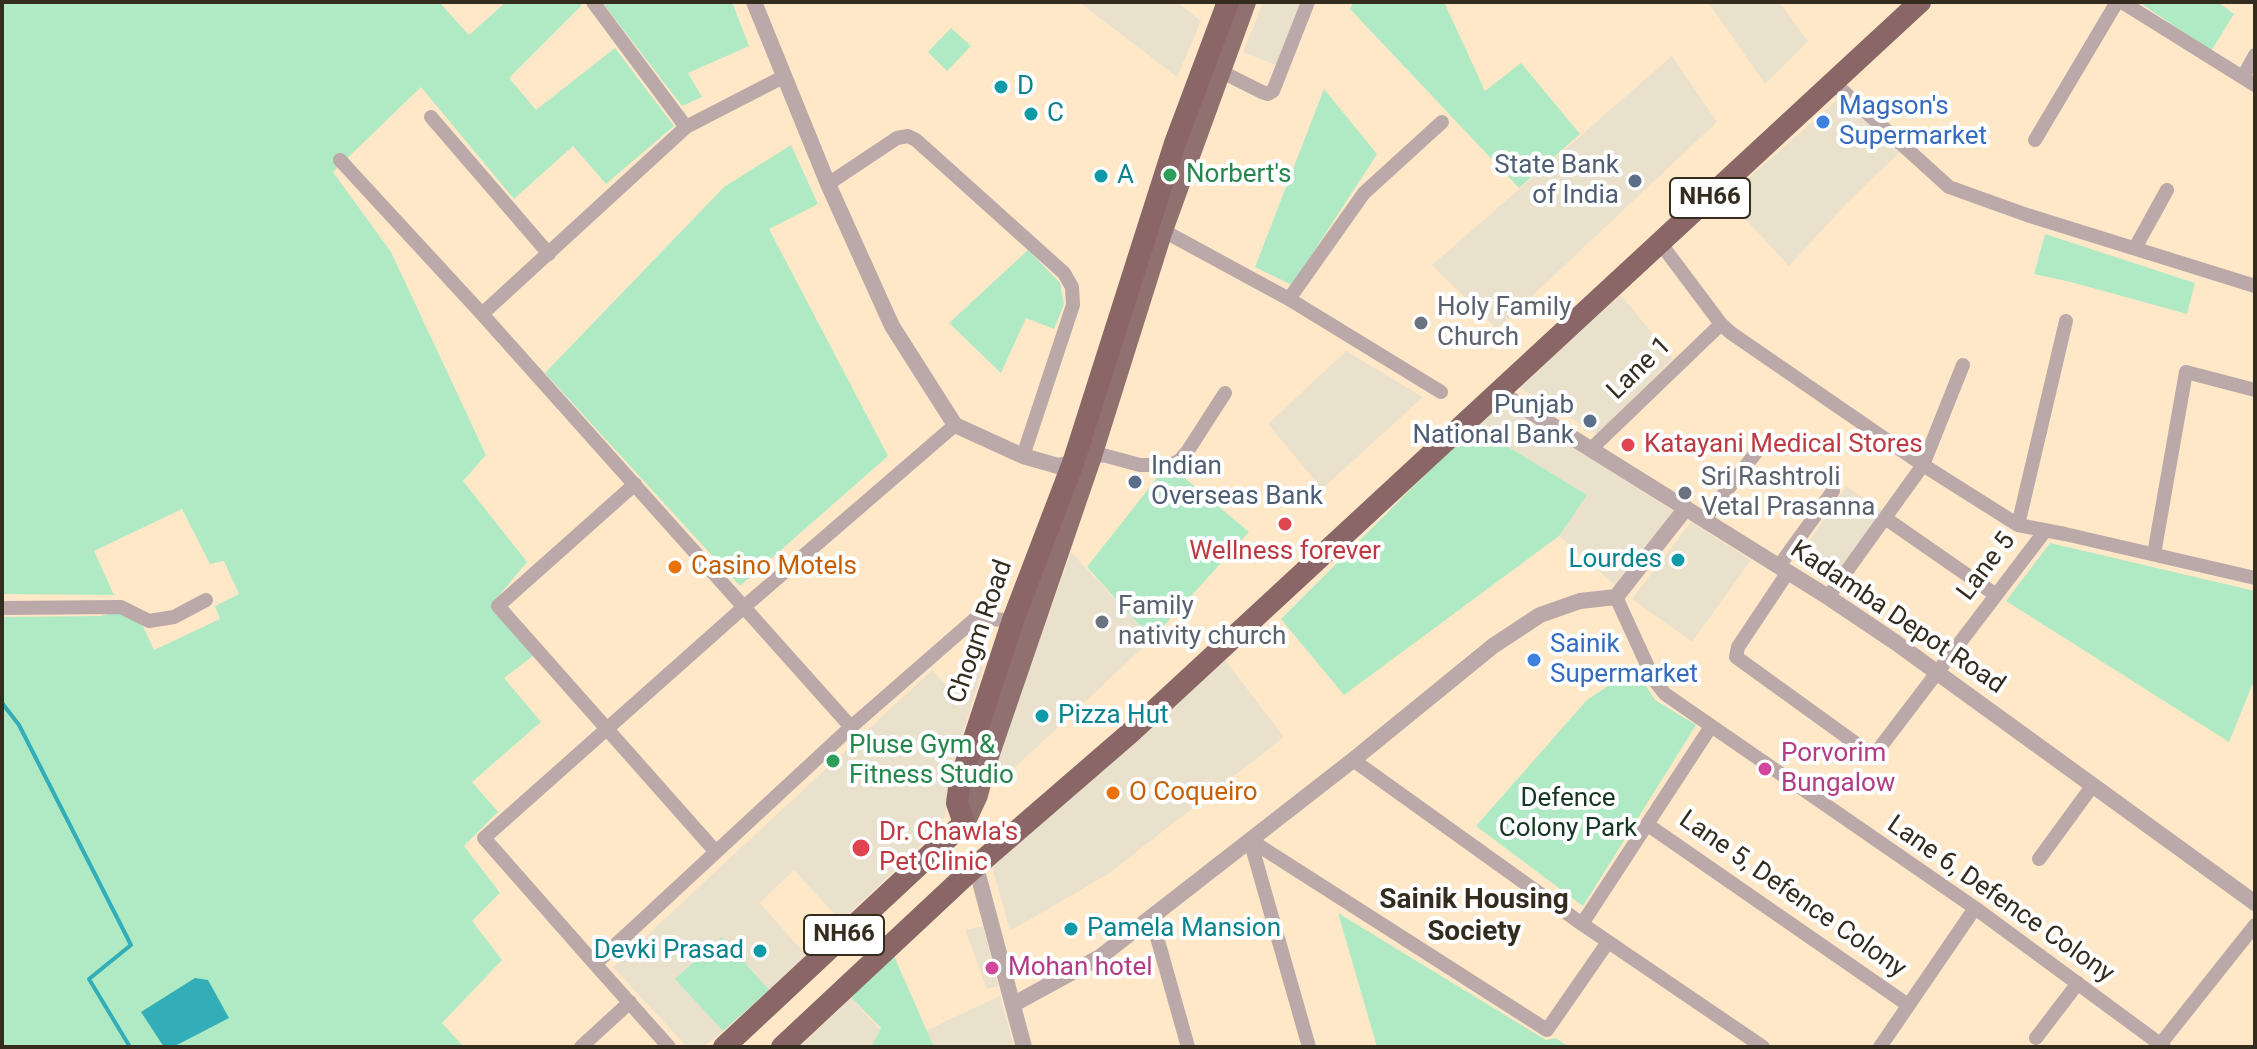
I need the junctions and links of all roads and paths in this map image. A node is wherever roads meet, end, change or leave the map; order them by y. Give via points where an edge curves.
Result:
1 (593, 2) edge
2 (754, 2) edge
3 (1228, 2) edge
4 (1245, 2) edge
5 (1308, 2) edge
6 (1920, 2) edge
7 (2120, 2) edge
8 (2255, 55) edge
9 (1220, 71) junction
10 (783, 77) junction
11 (2249, 81) edge
12 (1834, 83) junction
13 (431, 117) dead end
14 (1442, 122) dead end
15 (686, 127) junction
16 (2035, 140) dead end
17 (340, 160) dead end
18 (828, 184) junction
19 (2167, 190) dead end
20 (1162, 230) junction
21 (1661, 244) junction
22 (2135, 248) junction
23 (549, 254) junction
24 (2255, 286) edge
25 (1289, 299) junction
26 (482, 314) junction
27 (2066, 321) dead end
28 (1721, 324) junction
29 (1963, 365) dead end
30 (2255, 390) edge
31 (1441, 392) dead end
32 (1499, 392) junction
33 (1225, 393) dead end
34 (955, 425) junction
35 (1761, 446) dead end
36 (1591, 449) junction
37 (1023, 456) junction
38 (1081, 461) junction
39 (1923, 465) junction
40 (635, 484) junction
41 (1833, 491) dead end
42 (1686, 508) junction
43 (1885, 518) junction
44 (1704, 520) junction
45 (2018, 525) junction
46 (2045, 531) junction
47 (2154, 554) junction
48 (1784, 569) junction
49 (2255, 578) edge
50 (1996, 595) junction
51 (1616, 597) junction
52 (1828, 597) junction
53 (206, 600) dead end
54 (744, 607) junction
55 (2, 608) edge
56 (1023, 621) junction
57 (1937, 671) junction
58 (851, 727) junction
59 (1710, 728) junction
60 (607, 729) junction
61 (1353, 760) junction
62 (2093, 785) junction
63 (1648, 825) junction
64 (1250, 840) junction
65 (716, 852) junction
66 (2039, 859) dead end
67 (976, 867) junction
68 (2255, 903) edge
69 (1975, 908) junction
70 (1151, 916) junction
71 (1582, 924) junction
72 (2255, 925) edge
73 (1608, 942) junction
74 (595, 964) junction
75 (2078, 983) junction
76 (630, 1002) junction
77 (1014, 1004) junction
78 (1908, 1005) junction
79 (2036, 1038) dead end
80 (2161, 1046) edge
81 (581, 1047) edge
82 (669, 1047) edge
83 (724, 1047) edge
84 (782, 1047) edge
85 (1024, 1047) edge
86 (1188, 1047) edge
87 (1309, 1047) edge
88 (1763, 1047) edge
89 (1880, 1047) edge

1 - 15 street
2 - 10 street
3 - 38 highway, Chogm Road via 1175,143
4 - 9 main road, Chogm Road
5 - 9 street via 1273,91 1262,92
6 - 12 highway, NH66
7 - 11 street
7 - 16 street
8 - 11 street
9 - 20 main road, Chogm Road
10 - 15 street
10 - 18 street
12 - 21 highway, NH66
12 - 22 street via 1949,187
13 - 23 street
14 - 25 street via 1364,193
15 - 23 street
17 - 26 street
18 - 34 street via 892,326
18 - 37 street via 908,136 1064,273 1073,305
19 - 22 street
20 - 25 street
20 - 38 main road, Chogm Road
21 - 28 street
21 - 32 highway, NH66
22 - 24 street
23 - 26 street
25 - 31 street
26 - 40 street
27 - 45 street
28 - 36 street, Lane 1
28 - 39 street
29 - 39 street
30 - 47 street via 2186,372
32 - 36 street, Kadamba Depot Road
32 - 67 highway, NH66 via 1130,733
33 - 38 street via 1179,461 1159,467 1103,455
34 - 37 street
34 - 54 street
35 - 44 street
36 - 42 street, Kadamba Depot Road
37 - 38 street via 1058,466
38 - 56 highway, Chogm Road
39 - 43 street
39 - 45 street
40 - 54 street
40 - 60 street via 498,606
41 - 48 street
42 - 44 street, Kadamba Depot Road
42 - 51 street
43 - 50 street
43 - 52 street
44 - 48 street, Kadamba Depot Road
45 - 46 street
46 - 47 street
46 - 50 street, Lane 5
47 - 49 street
48 - 52 street, Kadamba Depot Road
48 - 57 street, Lane 5 via 1736,657 1869,753 1878,750
50 - 57 street, Lane 5
51 - 59 street, Lane 6, Defence Colony via 1654,680
51 - 61 street via 1580,601 1540,615 1493,646
52 - 57 street, Kadamba Depot Road
53 - 55 street via 174,617 149,621 121,607
54 - 58 street
54 - 60 street
56 - 58 street via 976,618
56 - 83 highway, Chogm Road / NH66 via 960,781 957,803 964,823
57 - 62 street, Kadamba Depot Road
58 - 65 street
59 - 63 street
59 - 69 street, Lane 6, Defence Colony
60 - 65 street
60 - 74 street via 484,838
61 - 64 street
61 - 71 street
62 - 66 street
62 - 68 street, Kadamba Depot Road
63 - 71 street
63 - 78 street, Lane 5, Defence Colony
64 - 70 street
64 - 73 street via 1547,1030
64 - 87 street
65 - 74 street
67 - 77 street
67 - 84 highway, NH66
69 - 75 street, Lane 6, Defence Colony
69 - 78 street
70 - 77 street via 1100,957
70 - 86 street
71 - 73 street
72 - 80 street
73 - 88 street
74 - 76 street
75 - 79 street
75 - 80 street, Lane 6, Defence Colony
76 - 81 street
76 - 82 street
77 - 85 street
78 - 89 street

